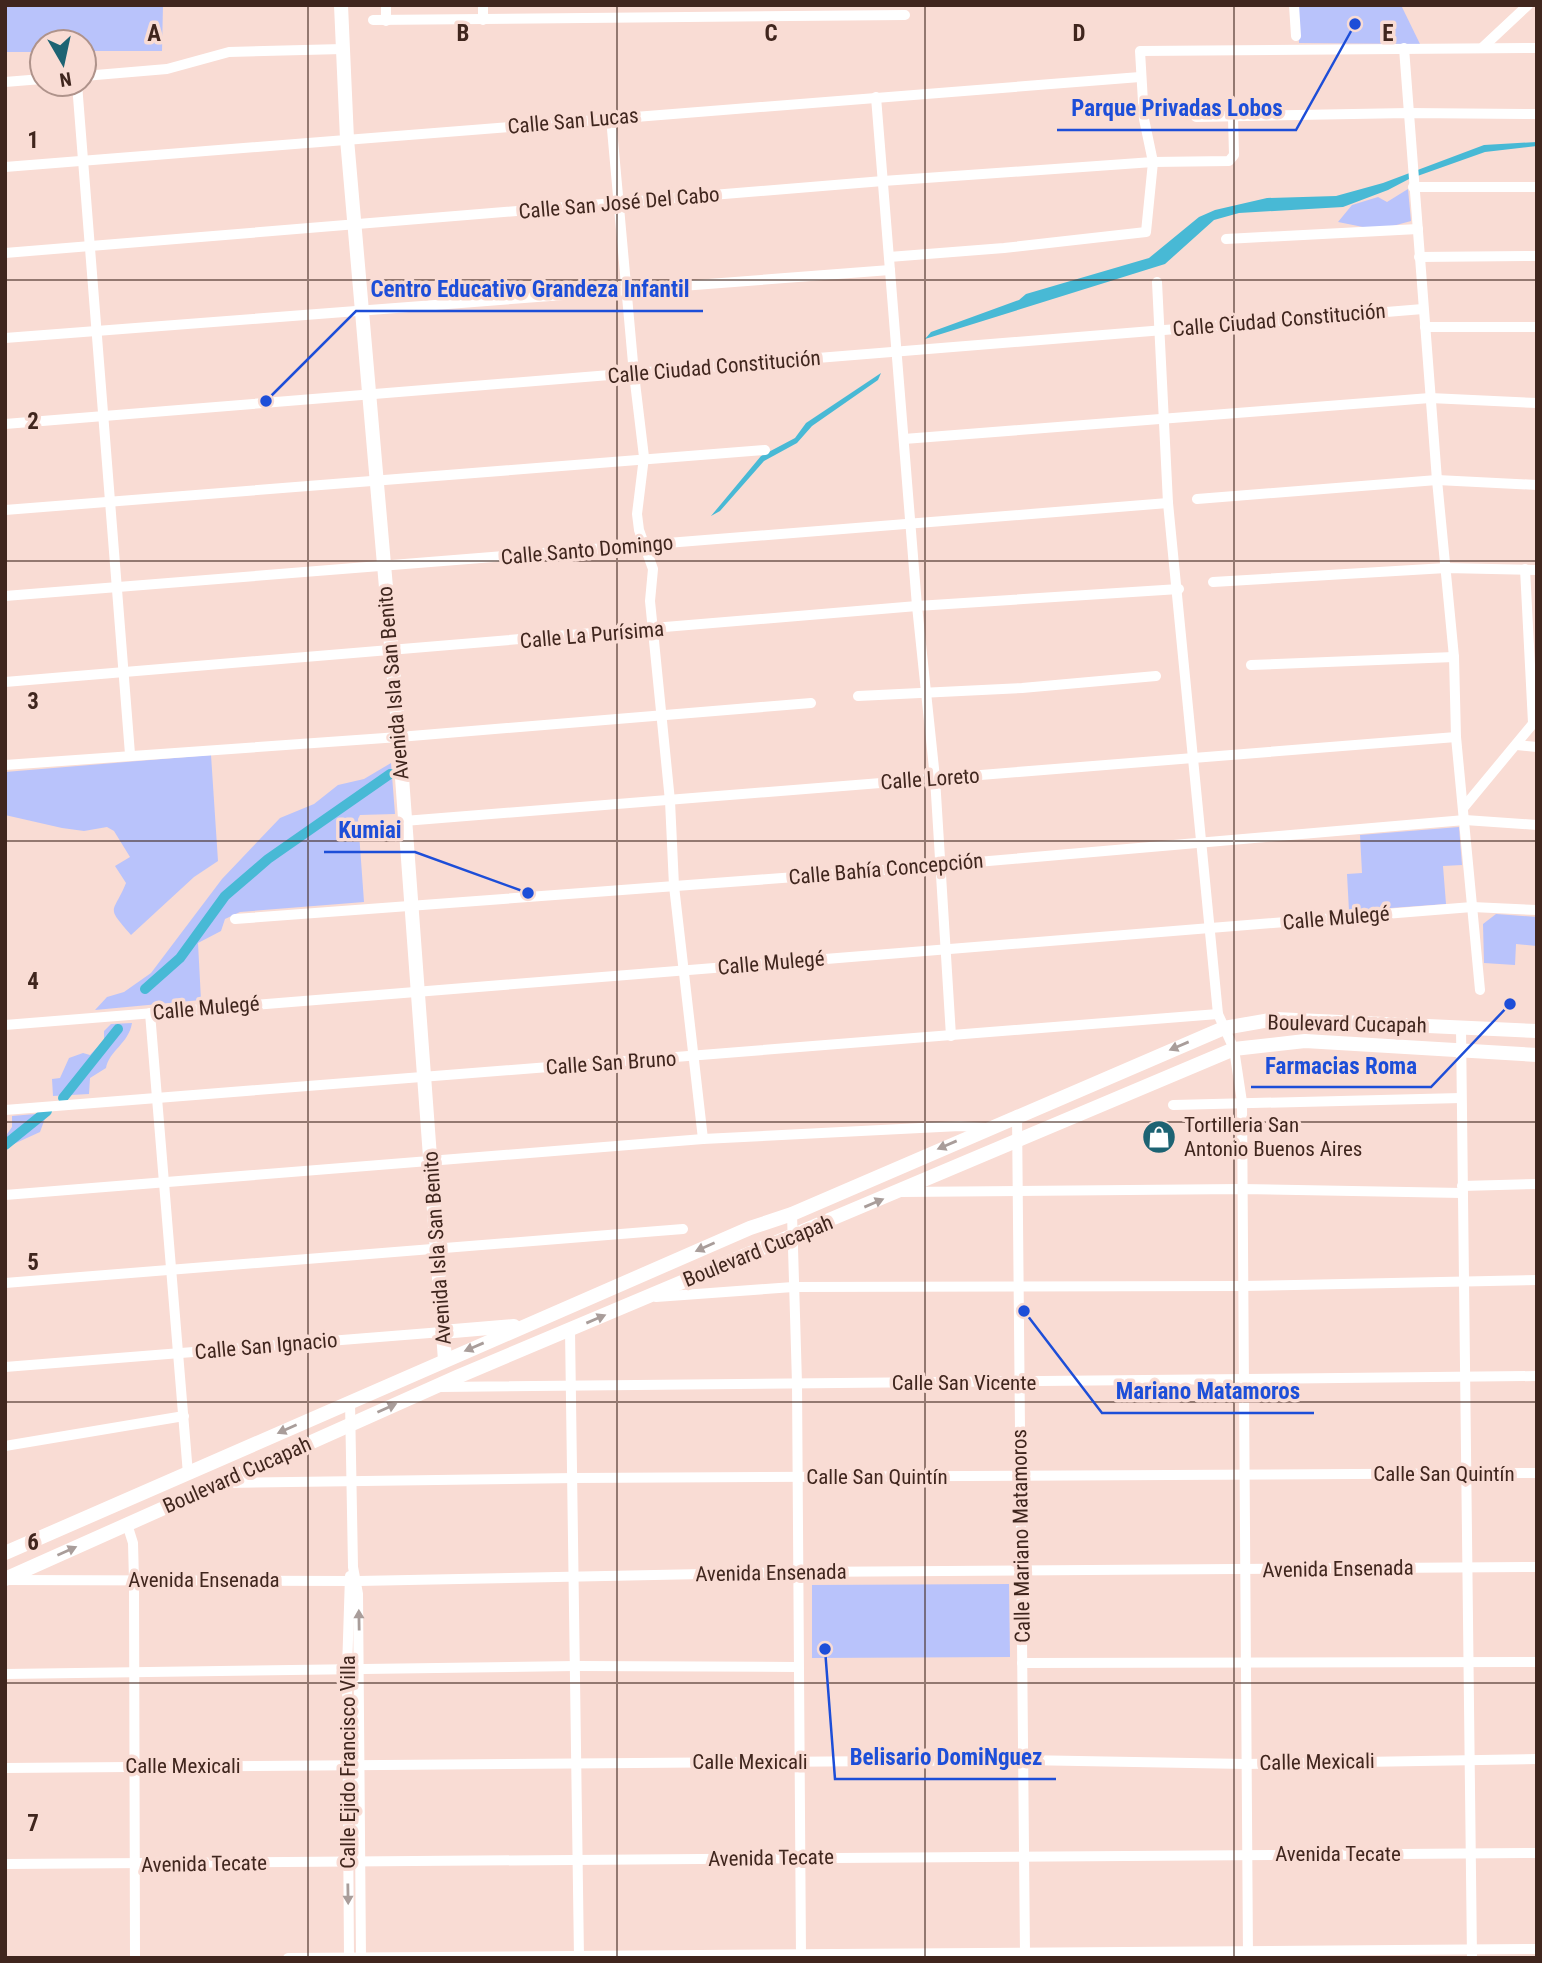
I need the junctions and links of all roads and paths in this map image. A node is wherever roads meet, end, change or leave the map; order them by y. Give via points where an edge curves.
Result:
1 (341, 5) edge
2 (386, 5) edge
3 (483, 5) edge
4 (556, 5) edge
5 (653, 5) edge
6 (1294, 5) edge
7 (1528, 5) edge
8 (728, 11) edge
9 (814, 11) edge
10 (905, 15) dead end
11 (653, 18) junction
12 (556, 19) junction
13 (373, 20) dead end
14 (483, 20) junction
15 (386, 21) junction
16 (1296, 36) dead end
17 (1404, 48) junction
18 (1482, 48) junction
19 (1537, 48) edge
20 (343, 49) junction
21 (98, 75) edge
22 (1140, 77) junction
23 (28, 80) edge
24 (5, 82) edge
25 (876, 97) junction
26 (78, 98) edge
27 (1408, 113) junction
28 (1535, 114) dead end
29 (1196, 117) dead end
30 (1233, 117) junction
31 (611, 118) junction
32 (347, 139) junction
33 (83, 160) junction
34 (1153, 162) junction
35 (5, 167) edge
36 (883, 181) junction
37 (1413, 184) junction
38 (1537, 187) edge
39 (618, 203) junction
40 (355, 225) junction
41 (1418, 229) junction
42 (1226, 239) dead end
43 (90, 246) junction
44 (5, 253) edge
45 (1537, 256) edge
46 (889, 257) junction
47 (1419, 257) junction
48 (890, 270) junction
49 (1157, 282) dead end
50 (626, 289) junction
51 (362, 309) junction
52 (1423, 309) junction
53 (1425, 327) junction
54 (1537, 327) edge
55 (1159, 330) junction
56 (97, 331) junction
57 (5, 338) edge
58 (897, 352) junction
59 (634, 374) junction
60 (369, 395) junction
61 (1430, 398) junction
62 (1537, 403) edge
63 (103, 416) junction
64 (1164, 418) junction
65 (5, 425) edge
66 (904, 439) junction
67 (765, 450) dead end
68 (644, 457) junction
69 (376, 480) junction
70 (1437, 481) junction
71 (1537, 485) edge
72 (1198, 499) dead end
73 (110, 501) junction
74 (1168, 503) junction
75 (5, 510) edge
76 (911, 522) junction
77 (647, 545) junction
78 (383, 566) junction
79 (1446, 568) junction
80 (1531, 569) edge
81 (1213, 582) dead end
82 (117, 587) junction
83 (1179, 589) junction
84 (5, 596) edge
85 (917, 606) junction
86 (654, 630) junction
87 (390, 651) junction
88 (1454, 657) junction
89 (1251, 665) dead end
90 (124, 672) junction
91 (1156, 676) dead end
92 (5, 682) edge
93 (926, 694) junction
94 (858, 696) dead end
95 (811, 703) dead end
96 (661, 715) junction
97 (1535, 721) edge
98 (399, 737) junction
99 (1456, 737) junction
100 (1517, 745) junction
101 (1537, 747) edge
102 (130, 754) junction
103 (1195, 757) junction
104 (5, 765) edge
105 (935, 778) junction
106 (670, 801) junction
107 (1464, 807) junction
108 (1465, 820) junction
109 (404, 821) junction
110 (1537, 825) edge
111 (1201, 842) junction
112 (939, 865) junction
113 (674, 886) junction
114 (411, 905) junction
115 (1472, 907) junction
116 (1537, 910) edge
117 (235, 919) dead end
118 (1210, 928) junction
119 (945, 948) junction
120 (683, 971) junction
121 (1480, 990) dead end
122 (418, 991) junction
123 (150, 1013) junction
124 (1217, 1014) junction
125 (5, 1025) edge
126 (1461, 1027) junction
127 (1224, 1028) junction
128 (1537, 1031) edge
129 (951, 1036) junction
130 (1234, 1049) junction
131 (1461, 1050) junction
132 (1537, 1055) edge
133 (692, 1057) junction
134 (425, 1077) junction
135 (159, 1098) junction
136 (1461, 1098) junction
137 (1242, 1102) junction
138 (1173, 1105) dead end
139 (5, 1110) edge
140 (1017, 1115) junction
141 (987, 1128) junction
142 (703, 1139) junction
143 (1017, 1142) junction
144 (431, 1162) junction
145 (166, 1182) junction
146 (1537, 1184) edge
147 (1241, 1189) junction
148 (1462, 1189) junction
149 (1018, 1191) junction
150 (898, 1192) junction
151 (5, 1195) edge
152 (792, 1214) junction
153 (750, 1228) junction
154 (683, 1229) dead end
155 (792, 1238) junction
156 (436, 1249) junction
157 (755, 1251) junction
158 (172, 1268) junction
159 (1463, 1280) junction
160 (1537, 1280) edge
161 (5, 1283) edge
162 (1019, 1285) junction
163 (1242, 1286) junction
164 (793, 1287) junction
165 (646, 1297) junction
166 (526, 1325) junction
167 (570, 1330) junction
168 (442, 1332) junction
169 (179, 1353) junction
170 (444, 1360) junction
171 (5, 1367) edge
172 (1464, 1376) junction
173 (1537, 1376) edge
174 (1242, 1380) junction
175 (797, 1383) junction
176 (1020, 1383) junction
177 (573, 1386) junction
178 (434, 1387) junction
179 (350, 1402) junction
180 (184, 1416) junction
181 (351, 1424) junction
182 (5, 1446) edge
183 (1465, 1472) junction
184 (1537, 1473) edge
185 (188, 1474) junction
186 (1244, 1476) junction
187 (1021, 1477) junction
188 (574, 1478) junction
189 (798, 1478) junction
190 (351, 1480) junction
191 (218, 1483) junction
192 (127, 1524) junction
193 (5, 1553) edge
194 (1467, 1566) junction
195 (1537, 1567) edge
196 (1244, 1570) junction
197 (798, 1572) junction
198 (1021, 1572) junction
199 (576, 1575) junction
200 (5, 1579) edge
201 (134, 1580) junction
202 (353, 1581) junction
203 (1245, 1661) junction
204 (1537, 1661) edge
205 (1468, 1662) junction
206 (1023, 1663) junction
207 (576, 1666) junction
208 (797, 1667) junction
209 (353, 1670) junction
210 (133, 1673) junction
211 (5, 1674) edge
212 (1023, 1759) junction
213 (1537, 1759) edge
214 (1469, 1760) junction
215 (799, 1761) junction
216 (578, 1763) junction
217 (1246, 1764) junction
218 (348, 1765) junction
219 (360, 1765) junction
220 (132, 1767) junction
221 (5, 1768) edge
222 (1470, 1853) junction
223 (1537, 1853) edge
224 (1247, 1855) junction
225 (1024, 1856) junction
226 (799, 1858) junction
227 (579, 1860) junction
228 (348, 1862) junction
229 (361, 1862) junction
230 (5, 1864) edge
231 (134, 1865) junction
232 (1537, 1950) edge
233 (1471, 1954) edge
234 (801, 1955) edge
235 (1025, 1955) edge
236 (1248, 1955) edge
237 (579, 1956) edge
238 (355, 1957) edge
239 (135, 1958) edge
240 (288, 1958) edge

1 - 20 main road, Avenida Isla San Benito
2 - 15 street
3 - 14 street
4 - 12 street
5 - 11 street
6 - 16 street
7 - 18 street
8 - 9 street
8 - 11 street
9 - 10 street
11 - 12 street
12 - 14 street
13 - 15 street
14 - 15 street
17 - 18 street
17 - 22 street via 1140,51
17 - 27 street
18 - 19 street
20 - 21 street via 229,52 167,69
20 - 32 main road, Avenida Isla San Benito
22 - 25 street, Calle San Lucas
22 - 34 street
23 - 24 street
25 - 31 street, Calle San Lucas
25 - 36 street
26 - 33 street
27 - 28 street
27 - 30 street
27 - 37 street
29 - 30 street
30 - 34 street, Calle San José Del Cabo via 1229,161
31 - 32 street, Calle San Lucas
31 - 39 street
32 - 33 street, Calle San Lucas
32 - 40 main road, Avenida Isla San Benito
33 - 35 street, Calle San Lucas
33 - 43 street
34 - 36 street, Calle San José Del Cabo
34 - 46 street via 1148,230 1144,233
36 - 39 street, Calle San José Del Cabo
36 - 46 street
37 - 38 street
37 - 41 street
39 - 40 street, Calle San José Del Cabo
39 - 50 street
40 - 43 street, Calle San José Del Cabo
40 - 51 main road, Avenida Isla San Benito
41 - 42 street
41 - 47 street
43 - 44 street, Calle San José Del Cabo
43 - 56 street
45 - 47 street
46 - 48 street
47 - 52 street
48 - 50 street
48 - 58 street
49 - 55 street
50 - 51 street
50 - 59 street
51 - 56 street
51 - 60 main road, Avenida Isla San Benito
52 - 53 street
52 - 55 street, Calle Ciudad Constitución
53 - 54 street
53 - 61 street
55 - 58 street, Calle Ciudad Constitución
55 - 64 street
56 - 57 street
56 - 63 street
58 - 59 street, Calle Ciudad Constitución
58 - 66 street
59 - 60 street, Calle Ciudad Constitución
59 - 68 street
60 - 63 street, Calle Ciudad Constitución
60 - 69 main road, Avenida Isla San Benito
61 - 62 street
61 - 64 street
61 - 70 street
63 - 65 street, Calle Ciudad Constitución
63 - 73 street
64 - 66 street
64 - 74 street
66 - 76 street
67 - 68 street
68 - 69 street
68 - 77 street via 638,514 639,530
69 - 73 street
69 - 78 main road, Avenida Isla San Benito
70 - 71 street
70 - 72 street
70 - 79 street
73 - 75 street
73 - 82 street
74 - 76 street, Calle Santo Domingo
74 - 83 street
76 - 77 street, Calle Santo Domingo
76 - 85 street
77 - 78 street, Calle Santo Domingo
77 - 86 street via 653,569 650,601
78 - 82 street, Calle Santo Domingo
78 - 87 main road, Avenida Isla San Benito
79 - 80 street
79 - 81 street
79 - 88 street
80 - 97 street
82 - 84 street, Calle Santo Domingo
82 - 90 street
83 - 85 street, Calle La Purísima
83 - 103 street
85 - 86 street, Calle La Purísima
85 - 93 street
86 - 87 street, Calle La Purísima
86 - 96 street
87 - 90 street, Calle La Purísima
87 - 98 main road, Avenida Isla San Benito
88 - 89 street
88 - 99 street
90 - 92 street, Calle La Purísima
90 - 102 street
91 - 93 street
93 - 94 street
93 - 105 street
95 - 96 street
96 - 98 street
96 - 106 street
97 - 100 street
98 - 102 street
98 - 109 main road, Avenida Isla San Benito
99 - 103 street, Calle Loreto
99 - 107 street
100 - 101 street
100 - 107 street
102 - 104 street
103 - 105 street, Calle Loreto
103 - 111 street
105 - 106 street, Calle Loreto
105 - 112 street
106 - 109 street, Calle Loreto
106 - 113 street
107 - 108 street
108 - 110 street, Calle Bahía Concepción
108 - 111 street, Calle Bahía Concepción
108 - 115 street
109 - 114 main road, Avenida Isla San Benito
111 - 112 street, Calle Bahía Concepción
111 - 118 street
112 - 113 street, Calle Bahía Concepción
112 - 119 street
113 - 114 street, Calle Bahía Concepción
113 - 120 street
114 - 117 street, Calle Bahía Concepción
114 - 122 main road, Avenida Isla San Benito
115 - 116 street, Calle Mulegé
115 - 118 street, Calle Mulegé
115 - 121 street
118 - 119 street, Calle Mulegé
118 - 124 street
119 - 120 street, Calle Mulegé
119 - 129 street
120 - 122 street, Calle Mulegé
120 - 133 street
122 - 123 street, Calle Mulegé
122 - 134 main road, Avenida Isla San Benito
123 - 125 street, Calle Mulegé
123 - 135 street
124 - 127 street
124 - 129 street, Calle San Bruno
126 - 127 main road, Boulevard Cucapah via 1275,1019
126 - 128 main road, Boulevard Cucapah
126 - 131 street
127 - 130 street
127 -> 140 main road, Boulevard Cucapah
129 - 133 street, Calle San Bruno
130 - 131 main road, Boulevard Cucapah via 1305,1041
130 - 137 street
130 - 143 main road, Boulevard Cucapah
131 - 132 main road, Boulevard Cucapah
131 - 136 street
133 - 134 street, Calle San Bruno
133 - 142 street
134 - 135 street, Calle San Bruno
134 - 144 main road, Avenida Isla San Benito
135 - 139 street, Calle San Bruno
135 - 145 street
136 - 137 street
136 - 148 street
137 - 138 street
137 - 147 street
140 - 141 main road, Boulevard Cucapah
140 - 143 street, Calle Mariano Matamoros
141 - 142 street
141 -> 152 main road, Boulevard Cucapah
142 - 144 street
143 - 149 street, Calle Mariano Matamoros
143 - 150 main road, Boulevard Cucapah
144 - 145 street
144 - 156 main road, Avenida Isla San Benito
145 - 151 street
145 - 158 street
146 - 148 street
147 - 148 street
147 - 149 street
147 - 163 street
148 - 159 street
149 - 150 street
149 - 162 street, Calle Mariano Matamoros
155 -> 150 main road, Boulevard Cucapah
152 - 153 main road, Boulevard Cucapah
152 - 155 street
153 - 157 main road via 759,1244
153 -> 166 main road, Boulevard Cucapah
154 - 156 street
155 - 157 main road, Boulevard Cucapah
155 - 164 street
156 - 158 street
156 - 168 main road, Avenida Isla San Benito
157 - 165 main road, Boulevard Cucapah
158 - 161 street
158 - 169 street
159 - 160 street
159 - 163 street
159 - 172 street
162 - 163 street
162 - 164 street
162 - 176 street, Calle Mariano Matamoros
163 - 174 street
164 - 165 street
164 - 175 street
167 -> 165 main road, Boulevard Cucapah
166 - 168 main road, Calle San Ignacio
166 -> 170 main road, Boulevard Cucapah
167 - 177 street
167 - 178 main road, Boulevard Cucapah
168 - 169 street, Calle San Ignacio
168 - 170 main road, Avenida Isla San Benito
169 - 171 street, Calle San Ignacio
169 - 180 street
170 - 179 main road, Boulevard Cucapah
172 - 173 street, Calle San Vicente
172 - 174 street, Calle San Vicente
172 - 183 street
174 - 176 street, Calle San Vicente
174 - 186 street
175 - 176 street, Calle San Vicente
175 - 177 street, Calle San Vicente
175 - 189 street
176 - 187 street, Calle Mariano Matamoros
177 - 178 street, Calle San Vicente
177 - 188 street
181 -> 178 main road, Boulevard Cucapah
179 - 181 street, Calle Ejido Francisco Villa
179 -> 185 main road, Boulevard Cucapah
180 - 182 street
180 - 185 street
181 - 190 street, Calle Ejido Francisco Villa
181 - 191 main road, Boulevard Cucapah
183 - 184 street, Calle San Quintín
183 - 186 street, Calle San Quintín
183 - 194 street
185 - 193 main road, Boulevard Cucapah
186 - 187 street, Calle San Quintín
186 - 196 street
187 - 189 street, Calle San Quintín
187 - 198 street, Calle Mariano Matamoros
188 - 189 street, Calle San Quintín
188 - 190 street, Calle San Quintín
188 - 199 street
189 - 197 street
190 - 191 street, Calle San Quintín
190 - 202 street, Calle Ejido Francisco Villa
191 - 192 main road, Boulevard Cucapah
200 -> 192 main road, Boulevard Cucapah
192 - 201 street via 133,1543
194 - 195 street, Avenida Ensenada
194 - 196 street, Avenida Ensenada
194 - 205 street
196 - 198 street, Avenida Ensenada
196 - 203 street
197 - 198 street, Avenida Ensenada
197 - 199 street, Avenida Ensenada
197 - 208 street
198 - 206 street, Calle Mariano Matamoros
199 - 202 street, Avenida Ensenada
199 - 207 street
200 - 201 street, Avenida Ensenada
201 - 202 street, Avenida Ensenada
201 - 210 street
202 - 209 street, Calle Ejido Francisco Villa
203 - 205 street
203 - 206 street
203 - 217 street
204 - 205 street
205 - 214 street
206 - 212 street, Calle Mariano Matamoros
207 - 208 street
207 - 209 street
207 - 216 street
208 - 215 street
209 - 210 street
209 - 218 street, Calle Ejido Francisco Villa
209 - 219 street, Calle Ejido Francisco Villa
210 - 211 street
210 - 220 street
212 - 215 street, Calle Mexicali
212 - 217 street, Calle Mexicali
212 - 225 street, Calle Mariano Matamoros
213 - 214 street, Calle Mexicali
214 - 217 street, Calle Mexicali
214 - 222 street
215 - 216 street, Calle Mexicali
215 - 226 street
216 - 219 street, Calle Mexicali
216 - 227 street
217 - 224 street
218 - 219 street, Calle Mexicali
218 - 220 street, Calle Mexicali
218 - 228 street, Calle Ejido Francisco Villa
219 - 229 street, Calle Ejido Francisco Villa
220 - 221 street, Calle Mexicali
220 - 231 street
222 - 223 street, Avenida Tecate
222 - 224 street, Avenida Tecate
222 - 233 street
224 - 225 street, Avenida Tecate
224 - 236 street
225 - 226 street, Avenida Tecate
225 - 235 street, Calle Mariano Matamoros
226 - 227 street, Avenida Tecate
226 - 234 street
227 - 229 street, Avenida Tecate
227 - 237 street
228 - 229 street, Avenida Tecate
228 - 231 street, Avenida Tecate
228 -> 238 street, Calle Ejido Francisco Villa
229 - 238 street, Calle Ejido Francisco Villa
230 - 231 street, Avenida Tecate
231 - 239 street
232 - 233 street
233 - 236 street
234 - 235 street
234 - 237 street
235 - 236 street
237 - 238 street
238 - 240 street

